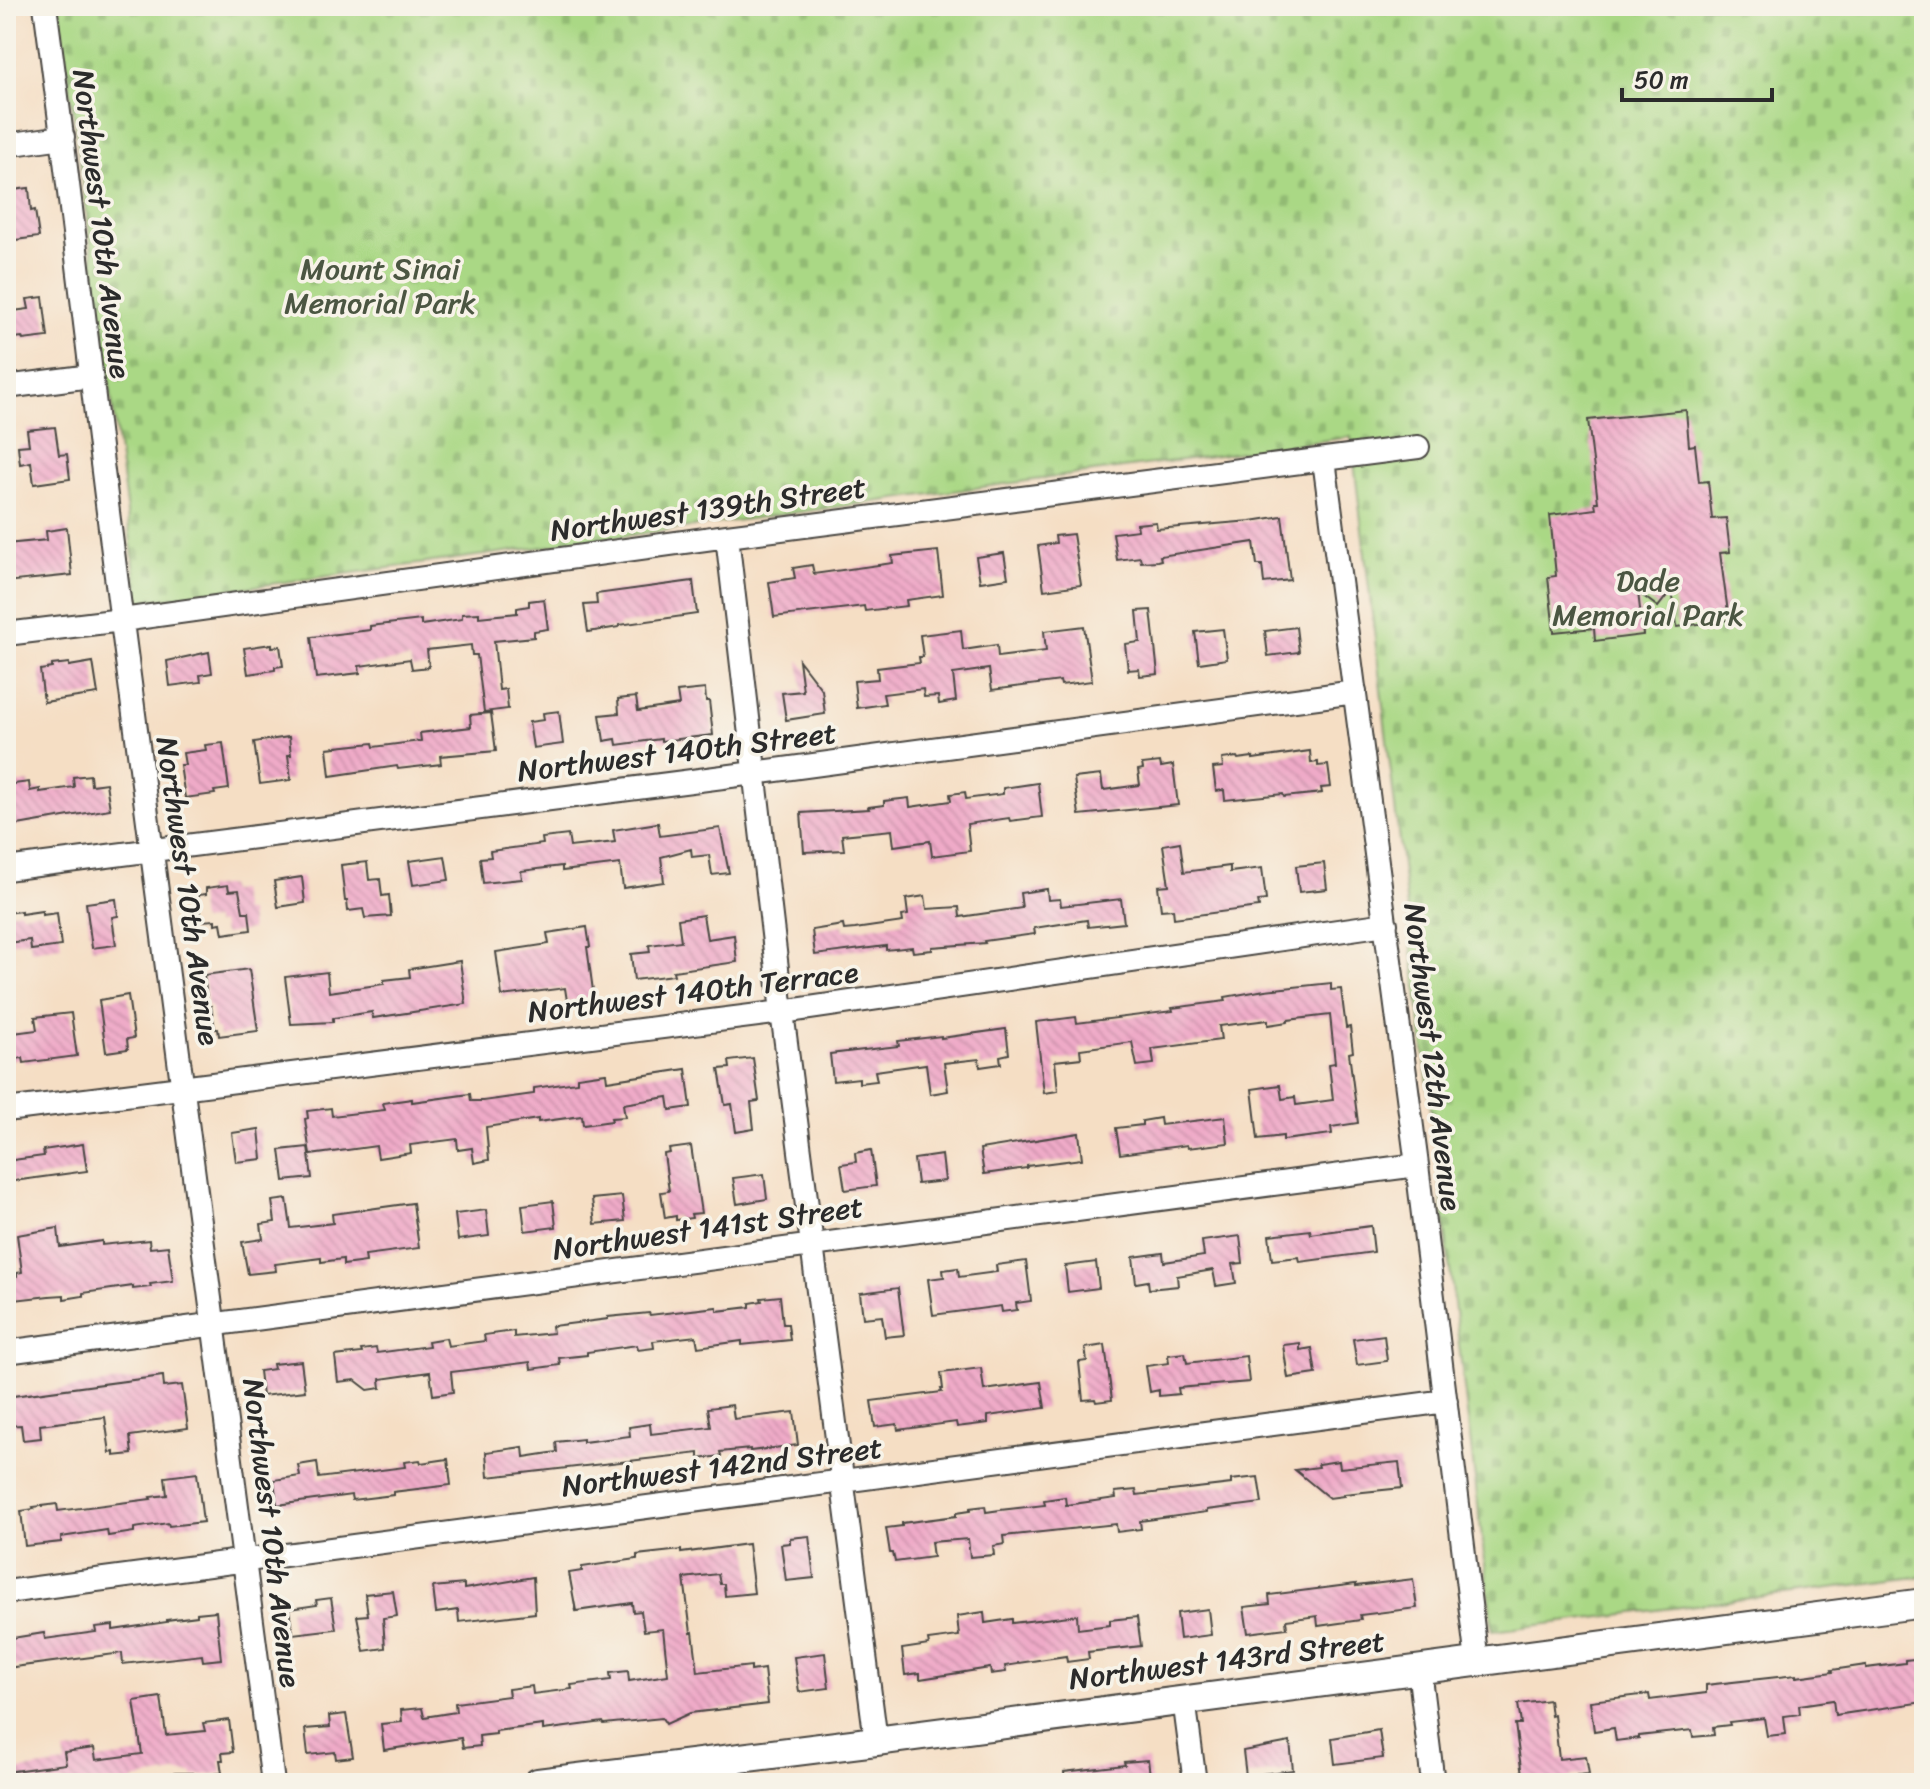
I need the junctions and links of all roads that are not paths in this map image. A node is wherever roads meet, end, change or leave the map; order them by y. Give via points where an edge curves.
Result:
1 (45, 6) edge
2 (63, 137) junction
3 (6, 145) edge
4 (91, 376) junction
5 (6, 387) edge
6 (1418, 447) dead end
7 (1324, 460) junction
8 (727, 536) junction
9 (122, 620) junction
10 (6, 634) edge
11 (1355, 692) junction
12 (754, 773) junction
13 (153, 849) junction
14 (6, 869) edge
15 (1386, 924) junction
16 (782, 1012) junction
17 (184, 1087) junction
18 (6, 1110) edge
19 (1417, 1165) junction
20 (812, 1244) junction
21 (215, 1324) junction
22 (6, 1352) edge
23 (1446, 1401) junction
24 (842, 1482) junction
25 (246, 1560) junction
26 (6, 1592) edge
27 (1924, 1603) edge
28 (1477, 1662) junction
29 (1419, 1669) junction
30 (1184, 1699) junction
31 (876, 1741) junction
32 (273, 1783) edge
33 (538, 1783) edge
34 (1195, 1783) edge
35 (1433, 1783) edge

1 - 2 street, Northwest 10th Avenue
2 - 3 street
2 - 4 street, Northwest 10th Avenue
4 - 5 street
4 - 9 street, Northwest 10th Avenue
6 - 7 street, Northwest 139th Street
7 - 8 street, Northwest 139th Street
7 - 11 street, Northwest 12th Avenue
8 - 9 street, Northwest 139th Street
8 - 12 street
9 - 10 street, Northwest 139th Street
9 - 13 street, Northwest 10th Avenue
11 - 12 street, Northwest 140th Street
11 - 15 street, Northwest 12th Avenue
12 - 13 street, Northwest 140th Street
12 - 16 street
13 - 14 street, Northwest 140th Street
13 - 17 street, Northwest 10th Avenue
15 - 16 street, Northwest 140th Terrace
15 - 19 street, Northwest 12th Avenue
16 - 17 street, Northwest 140th Terrace
16 - 20 street
17 - 18 street, Northwest 140th Terrace
17 - 21 street, Northwest 10th Avenue
19 - 20 street, Northwest 141st Street
19 - 23 street, Northwest 12th Avenue
20 - 21 street, Northwest 141st Street
20 - 24 street
21 - 22 street, Northwest 141st Street
21 - 25 street, Northwest 10th Avenue
23 - 24 street, Northwest 142nd Street
23 - 28 street, Northwest 12th Avenue
24 - 25 street, Northwest 142nd Street
24 - 31 street
25 - 26 street, Northwest 142nd Street
25 - 32 street, Northwest 10th Avenue
27 - 28 street, Northwest 143rd Street
28 - 29 street, Northwest 143rd Street
29 - 30 street, Northwest 143rd Street
29 - 35 street
30 - 31 street, Northwest 143rd Street
30 - 34 street
31 - 33 street, Northwest 143rd Street

